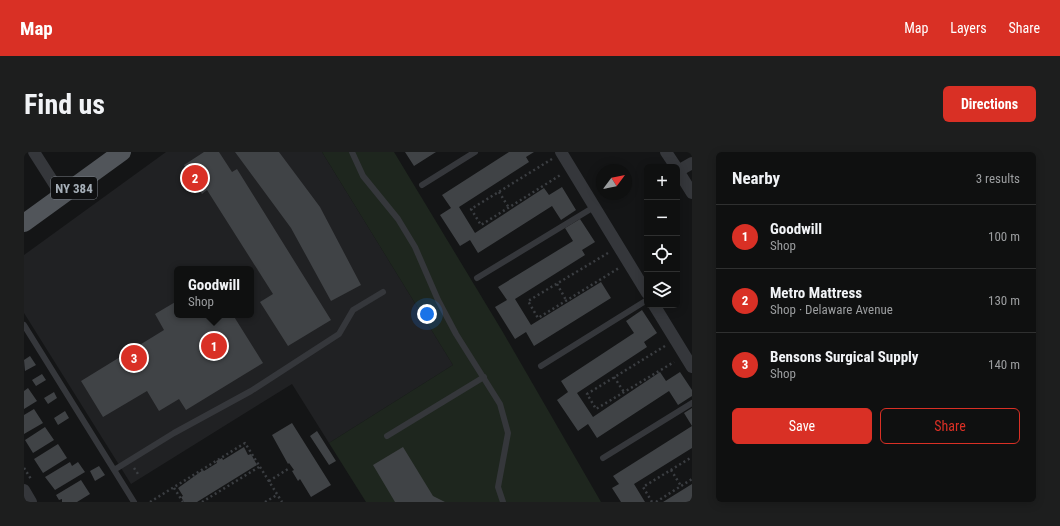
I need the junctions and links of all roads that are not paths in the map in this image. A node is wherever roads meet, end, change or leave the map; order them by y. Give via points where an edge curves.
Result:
1 (34, 152) edge
2 (352, 152) edge
3 (475, 152) edge
4 (666, 152) edge
5 (113, 155) edge
6 (557, 155) edge
7 (692, 163) edge
8 (674, 164) edge
9 (680, 168) edge
10 (680, 174) edge
11 (422, 185) dead end
12 (692, 193) edge
13 (62, 196) junction
14 (594, 207) junction
15 (24, 223) edge
16 (477, 278) dead end
17 (644, 289) edge
18 (383, 292) dead end
19 (644, 302) edge
20 (656, 308) edge
21 (24, 325) edge
22 (541, 366) dead end
23 (692, 367) edge
24 (484, 377) junction
25 (692, 403) edge
26 (387, 436) dead end
27 (603, 458) dead end
28 (114, 470) junction
29 (24, 490) edge
30 (31, 502) edge
31 (134, 502) edge
32 (503, 502) edge

1 - 13 street
2 - 24 lane via 363,176 398,219 416,247 438,300
3 - 11 lane
4 - 8 street
5 - 13 main road, NY 384
6 - 14 street
7 - 9 street
10 - 12 street
13 - 15 main road, NY 384
14 - 16 lane
14 - 17 street
18 - 28 lane via 352,310 339,334 251,391 174,433
19 - 22 lane
20 - 23 street
21 - 28 lane
24 - 26 lane
24 - 32 lane via 500,404 508,433 498,487
25 - 27 lane
28 - 31 lane
29 - 30 street

